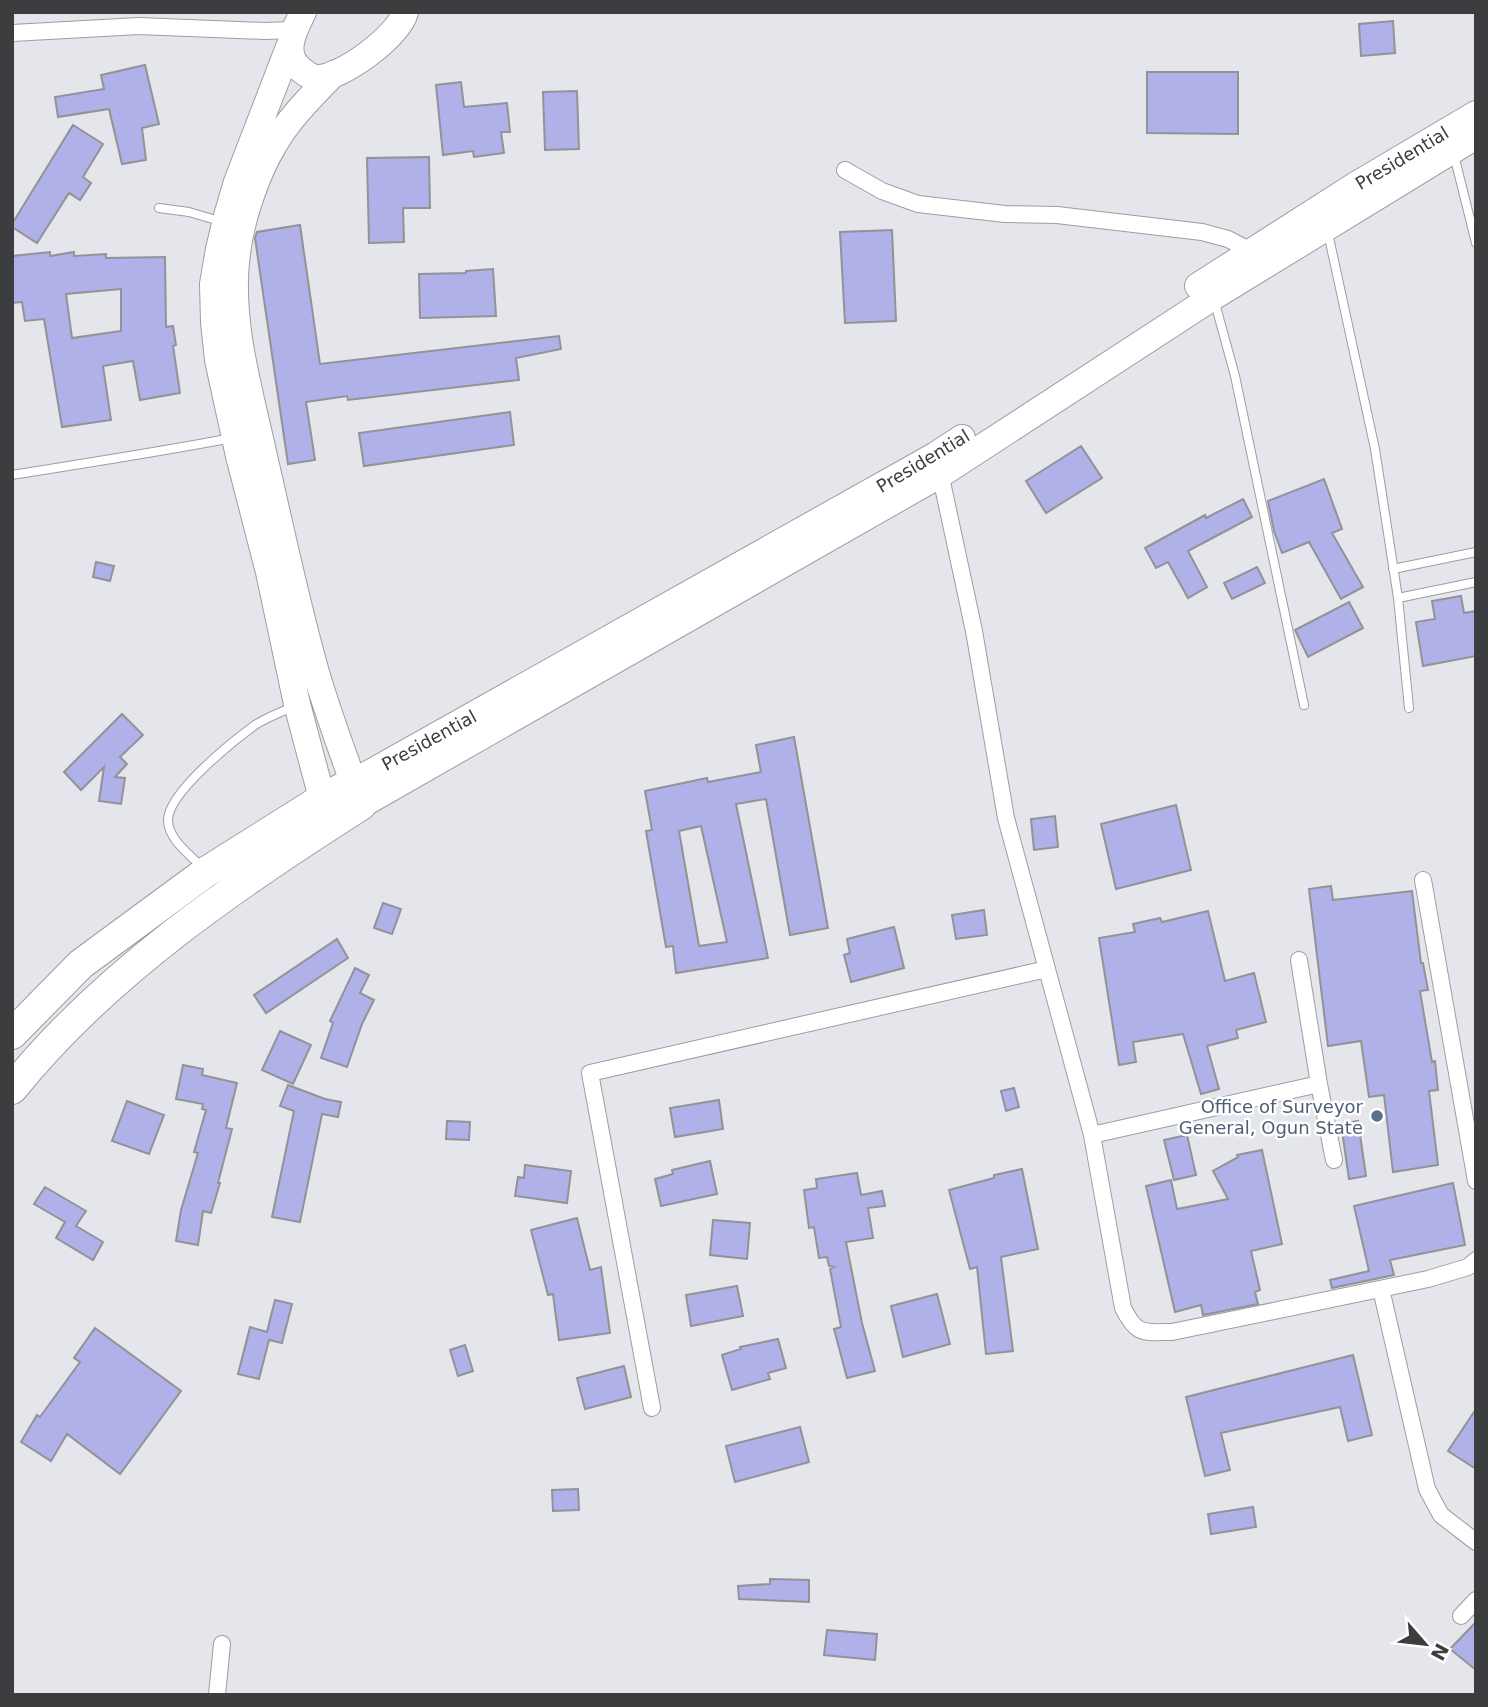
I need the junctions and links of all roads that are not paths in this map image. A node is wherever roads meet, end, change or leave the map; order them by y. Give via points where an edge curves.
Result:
1 (408, 14) edge
2 (296, 30) edge
3 (12, 33) edge
4 (333, 74) junction
5 (1476, 114) edge
6 (1476, 136) edge
7 (1453, 149) junction
8 (845, 170) dead end
9 (159, 208) dead end
10 (225, 223) junction
11 (1327, 227) junction
12 (1476, 243) edge
13 (1251, 251) junction
14 (1213, 297) junction
15 (235, 438) junction
16 (938, 465) junction
17 (12, 475) edge
18 (1476, 552) edge
19 (1393, 569) junction
20 (1476, 582) edge
21 (1398, 598) junction
22 (297, 704) junction
23 (1304, 705) dead end
24 (1409, 708) dead end
25 (357, 793) junction
26 (326, 812) junction
27 (206, 872) junction
28 (1423, 880) dead end
29 (1299, 960) dead end
30 (1047, 969) junction
31 (12, 1034) edge
32 (1319, 1084) junction
33 (16, 1087) edge
34 (1092, 1135) junction
35 (1334, 1160) dead end
36 (1476, 1181) edge
37 (1476, 1260) edge
38 (1381, 1289) junction
39 (652, 1408) dead end
40 (1476, 1542) edge
41 (1476, 1600) edge
42 (1461, 1616) dead end
43 (222, 1644) dead end
44 (217, 1695) edge

1 - 4 main road via 352,66
2 - 3 street via 139,26
2 - 4 main road via 294,63 317,78
2 - 10 main road
4 - 25 main road via 274,143 245,220 235,286 244,363 293,584 332,724
5 - 13 main road, Presidential
6 - 7 main road
7 - 11 main road
7 - 12 lane
8 - 13 street via 918,204 1202,232
9 - 10 lane
10 - 15 main road via 213,284 214,322
11 - 14 main road
11 - 19 lane via 1375,449
13 - 16 main road, Presidential
14 - 16 main road
14 - 23 lane via 1235,376
15 - 17 lane
15 - 22 main road via 270,572
16 - 25 main road
16 - 30 street via 974,631 1006,818
18 - 19 lane
19 - 21 lane
20 - 21 lane
21 - 24 lane
22 - 26 main road
22 - 27 lane via 256,724 190,781 170,806 168,822 174,839
25 - 26 highway
26 - 27 highway
26 - 33 highway via 105,989
27 - 31 highway via 81,964
28 - 36 street
29 - 32 street
30 - 34 street
30 - 39 street via 590,1073
32 - 34 street
32 - 35 street
34 - 38 street via 1123,1308 1132,1325 1144,1332 1172,1332
37 - 38 street via 1428,1279
38 - 40 street via 1427,1489 1441,1515
41 - 42 street
43 - 44 street

